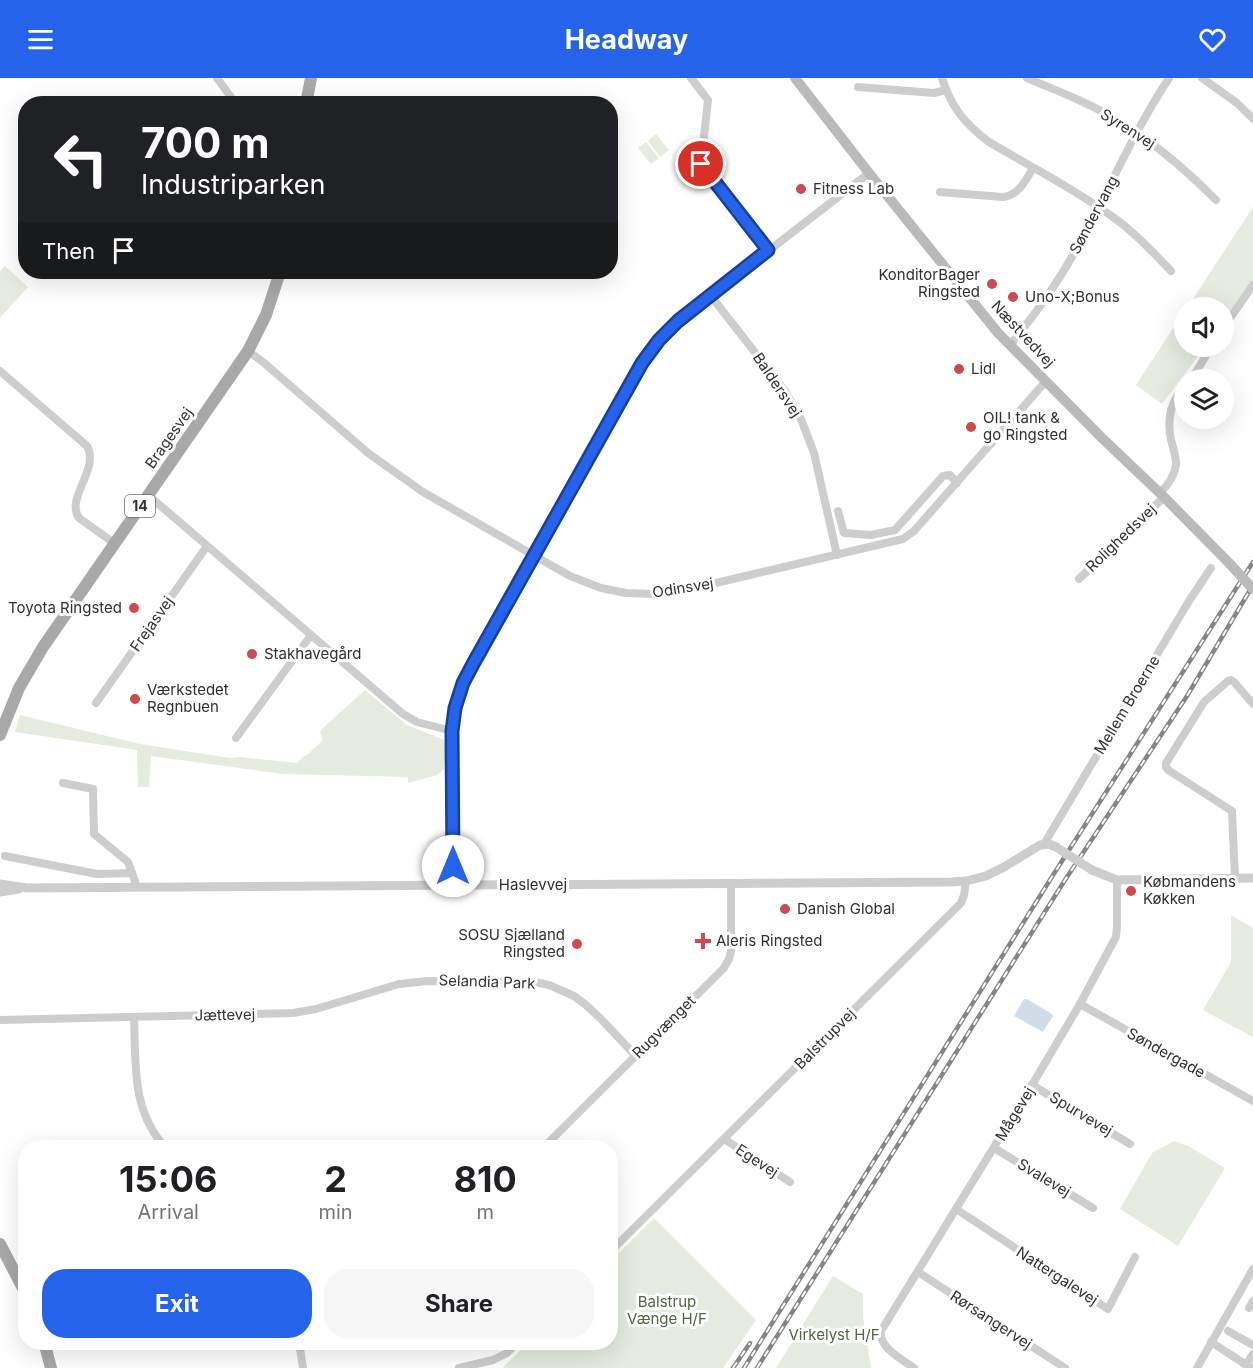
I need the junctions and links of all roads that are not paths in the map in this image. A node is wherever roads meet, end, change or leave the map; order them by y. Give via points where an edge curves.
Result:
1 (311, 78) edge
2 (691, 78) edge
3 (795, 78) edge
4 (942, 78) edge
5 (1027, 78) edge
6 (1169, 78) edge
7 (1202, 78) edge
8 (219, 80) edge
9 (858, 87) dead end
10 (946, 90) junction
11 (229, 96) edge
12 (308, 96) edge
13 (1253, 119) edge
14 (1137, 133) junction
15 (1033, 168) junction
16 (869, 173) junction
17 (940, 192) dead end
18 (1216, 200) dead end
19 (1098, 207) junction
20 (768, 250) junction
21 (1171, 271) dead end
22 (277, 279) edge
23 (1253, 285) edge
24 (711, 296) junction
25 (1234, 313) edge
26 (1010, 345) junction
27 (248, 351) junction
28 (0, 370) edge
29 (1046, 381) junction
30 (1174, 402) edge
31 (957, 483) junction
32 (148, 495) junction
33 (1162, 495) junction
34 (838, 511) dead end
35 (879, 533) junction
36 (114, 543) junction
37 (882, 544) junction
38 (207, 546) junction
39 (534, 555) junction
40 (837, 555) junction
41 (1211, 568) dead end
42 (1079, 579) dead end
43 (1253, 589) edge
44 (311, 635) junction
45 (96, 703) dead end
46 (1253, 704) edge
47 (452, 731) junction
48 (0, 735) edge
49 (236, 738) dead end
50 (63, 783) dead end
51 (1044, 844) junction
52 (5, 856) dead end
53 (132, 873) junction
54 (1253, 878) edge
55 (1235, 879) junction
56 (1117, 880) junction
57 (966, 881) junction
58 (731, 883) junction
59 (0, 884) edge
60 (453, 885) junction
61 (137, 887) junction
62 (27, 888) junction
63 (0, 892) edge
64 (1080, 1004) junction
65 (316, 1010) joint
66 (134, 1017) junction
67 (0, 1020) edge
68 (635, 1055) junction
69 (1032, 1085) junction
70 (1253, 1101) edge
71 (724, 1139) junction
72 (159, 1140) edge
73 (551, 1140) edge
74 (1130, 1143) dead end
75 (994, 1148) junction
76 (790, 1182) dead end
77 (956, 1209) junction
78 (1093, 1209) dead end
79 (0, 1244) edge
80 (618, 1244) edge
81 (1135, 1257) dead end
82 (1253, 1269) edge
83 (918, 1272) junction
84 (18, 1279) edge
85 (1228, 1331) dead end
86 (1211, 1342) junction
87 (1253, 1345) edge
88 (46, 1350) edge
89 (300, 1350) edge
90 (510, 1350) edge
91 (1253, 1354) edge
92 (1249, 1366) edge
93 (51, 1368) edge
94 (303, 1368) edge
95 (459, 1368) edge
96 (914, 1368) edge
97 (1065, 1368) edge
98 (1197, 1368) edge

1 - 12 main road
2 - 20 street via 708,100 701,164
3 - 16 main road, Næstvedvej
4 - 10 street
5 - 14 street, Syrenvej via 1114,118
6 - 14 street, Søndervang
7 - 13 street
8 - 11 street
9 - 10 street via 934,93
10 - 15 street via 957,112 977,133
14 - 18 street, Syrenvej via 1166,153
14 - 19 street, Søndervang
15 - 17 street via 1019,190 1009,197
15 - 19 street
16 - 20 street
16 - 26 main road, Næstvedvej
19 - 21 street via 1142,240
19 - 26 street, Søndervang via 1054,287
20 - 24 street
22 - 27 main road, Bragesvej / 14 via 266,315
23 - 25 street
24 - 39 street via 678,321 642,363
24 - 40 street, Baldersvej via 785,391 801,419 814,453
26 - 29 main road, Næstvedvej
27 - 32 main road, Bragesvej / 14
27 - 39 street, Odinsvej via 368,453 423,492
28 - 36 street via 87,446 90,462 76,512
29 - 31 street, Odinsvej
29 - 33 main road, Næstvedvej
30 - 33 street, Rolighedsvej via 1168,419 1176,463
31 - 35 street via 950,475 943,476 895,530
31 - 37 street, Odinsvej via 915,531 903,539
32 - 36 main road, Bragesvej / 14
32 - 38 street
33 - 42 street, Rolighedsvej
33 - 43 main road, Næstvedvej, bridge
34 - 35 street via 844,532
35 - 37 street
36 - 48 main road, Bragesvej / 14 via 43,646 19,688
37 - 40 street, Odinsvej
38 - 44 street
38 - 45 street, Frejasvej
39 - 40 street, Odinsvej via 601,588 653,594 682,591
39 - 47 street via 463,683
41 - 51 street, Mellem Broerne
44 - 47 street via 403,714
44 - 49 street
46 - 55 street via 1234,682 1228,681 1204,702 1166,763 1168,770 1232,811
47 - 60 street
50 - 53 street via 93,789 94,834 128,862
51 - 56 street, bridge
51 - 57 street via 986,876
52 - 53 street via 97,874
53 - 61 street
54 - 55 street
55 - 56 street
56 - 64 street, Mågevej via 1116,936
57 - 58 street, Haslevvej
57 - 71 street, Balstrupvej via 961,903
58 - 60 street, Haslevvej
58 - 68 street, Rugvænget via 731,951 724,968
59 - 62 street, Haslevvej
60 - 61 street, Haslevvej
61 - 62 street, Haslevvej
62 - 63 street, Haslevvej
64 - 69 street, Mågevej
64 - 70 street, Søndergade
65 - 66 street, Jættevej
65 - 68 street, Selandia Park via 399,984 535,982 574,996
66 - 67 street, Jættevej
66 - 72 street via 140,1103
68 - 73 street, Rugvænget
69 - 74 street, Spurvevej
69 - 75 street, Mågevej
71 - 76 street, Egevej
71 - 80 street, Balstrupvej
75 - 77 street, Mågevej
75 - 78 street, Svalevej
77 - 81 street, Nattergalevej via 1108,1309
77 - 83 street, Mågevej
79 - 84 main road
82 - 86 street
83 - 96 street, Mågevej via 880,1338
83 - 97 street, Rørsangervej
85 - 87 street
86 - 92 street
86 - 98 street
88 - 93 main road
89 - 94 street
90 - 95 street via 493,1360
91 - 92 street

